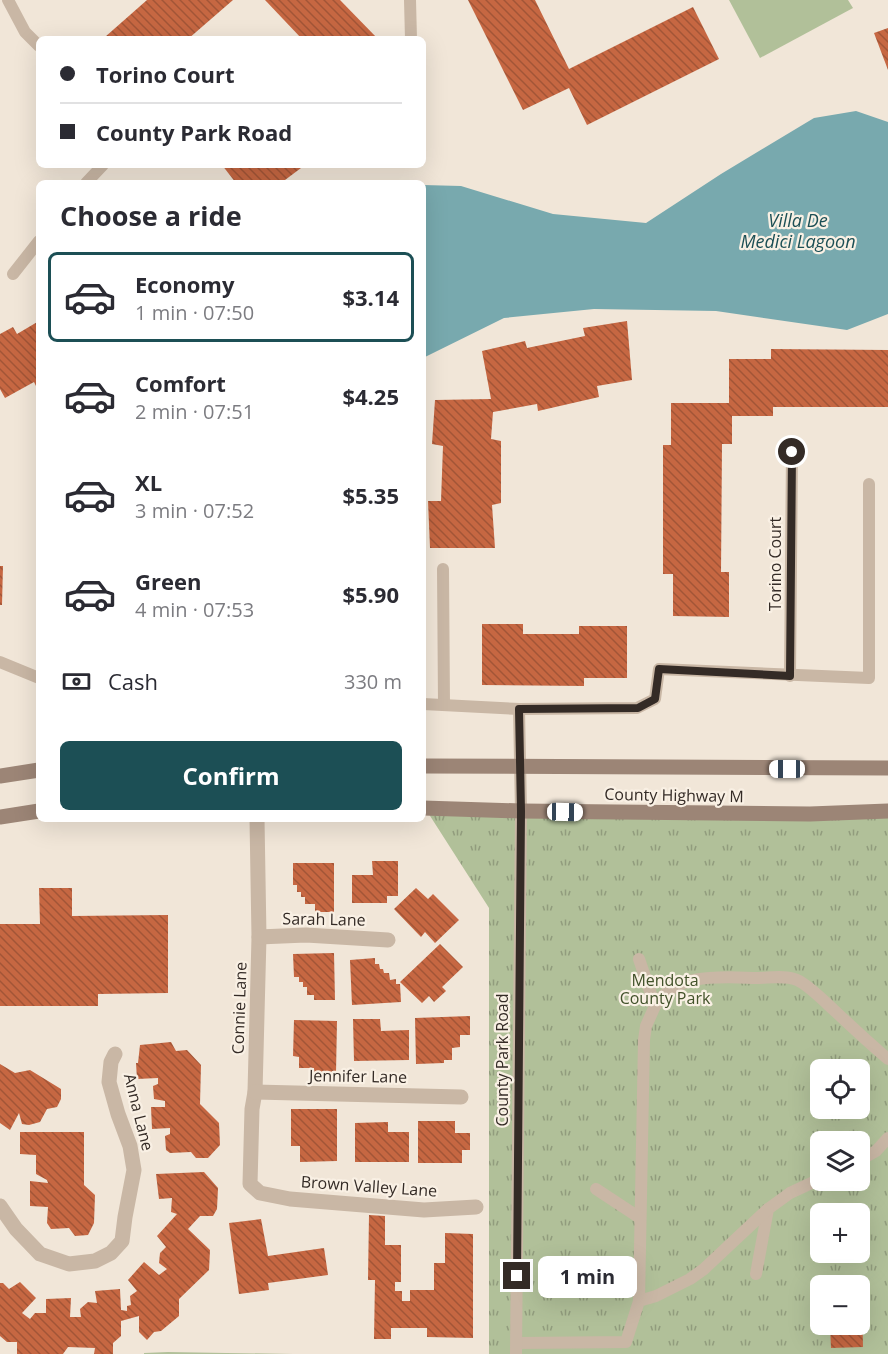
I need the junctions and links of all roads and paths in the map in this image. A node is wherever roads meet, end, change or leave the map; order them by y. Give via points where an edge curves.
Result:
1 (8, 0) edge
2 (410, 0) edge
3 (411, 36) edge
4 (36, 43) edge
5 (100, 168) edge
6 (89, 180) edge
7 (36, 245) edge
8 (13, 274) dead end
9 (792, 452) dead end
10 (869, 484) dead end
11 (443, 569) dead end
12 (0, 662) edge
13 (790, 676) junction
14 (36, 677) edge
15 (426, 705) edge
16 (444, 705) junction
17 (519, 709) junction
18 (426, 766) edge
19 (519, 767) junction
20 (888, 768) edge
21 (36, 770) edge
22 (0, 776) edge
23 (426, 808) edge
24 (36, 811) edge
25 (521, 811) junction
26 (888, 811) edge
27 (0, 817) edge
28 (257, 822) edge
29 (259, 937) junction
30 (388, 940) dead end
31 (639, 959) dead end
32 (655, 1006) junction
33 (115, 1054) dead end
34 (888, 1059) edge
35 (255, 1092) junction
36 (461, 1097) dead end
37 (888, 1138) edge
38 (870, 1154) edge
39 (810, 1183) edge
40 (596, 1189) dead end
41 (260, 1192) joint
42 (0, 1206) edge
43 (476, 1207) dead end
44 (768, 1209) junction
45 (640, 1218) junction
46 (756, 1274) dead end
47 (639, 1301) junction
48 (516, 1349) edge

1 - 4 lane via 25,32
2 - 3 lane
5 - 6 lane
7 - 8 lane
9 - 13 lane, Torino Court
10 - 13 lane via 868,678
11 - 16 lane
12 - 14 lane
13 - 17 lane via 659,669 655,699 638,708
15 - 16 lane
16 - 17 lane
17 - 19 lane, County Park Road
18 - 19 main road, County Highway M
19 - 20 main road, County Highway M
19 - 25 lane, County Park Road
21 - 22 main road
23 - 25 main road, County Highway M
24 - 27 main road
25 - 26 main road, County Highway M
25 - 48 lane, County Park Road
28 - 29 street, Connie Lane
29 - 30 street, Sarah Lane via 306,935
29 - 35 street, Connie Lane
31 - 32 lane
32 - 34 lane via 675,987 707,977 798,980
32 - 45 lane via 644,1040
33 - 42 street, Anna Lane via 109,1082 134,1170 122,1241 111,1253 95,1261 69,1264 40,1254
35 - 36 street, Jennifer Lane
35 - 41 street, Connie Lane via 250,1184
37 - 38 lane
39 - 44 lane via 790,1192
40 - 45 lane
41 - 43 street, Brown Valley Lane via 290,1199 424,1210
44 - 46 lane
44 - 47 lane via 690,1279
45 - 47 lane
47 - 48 lane via 626,1342

